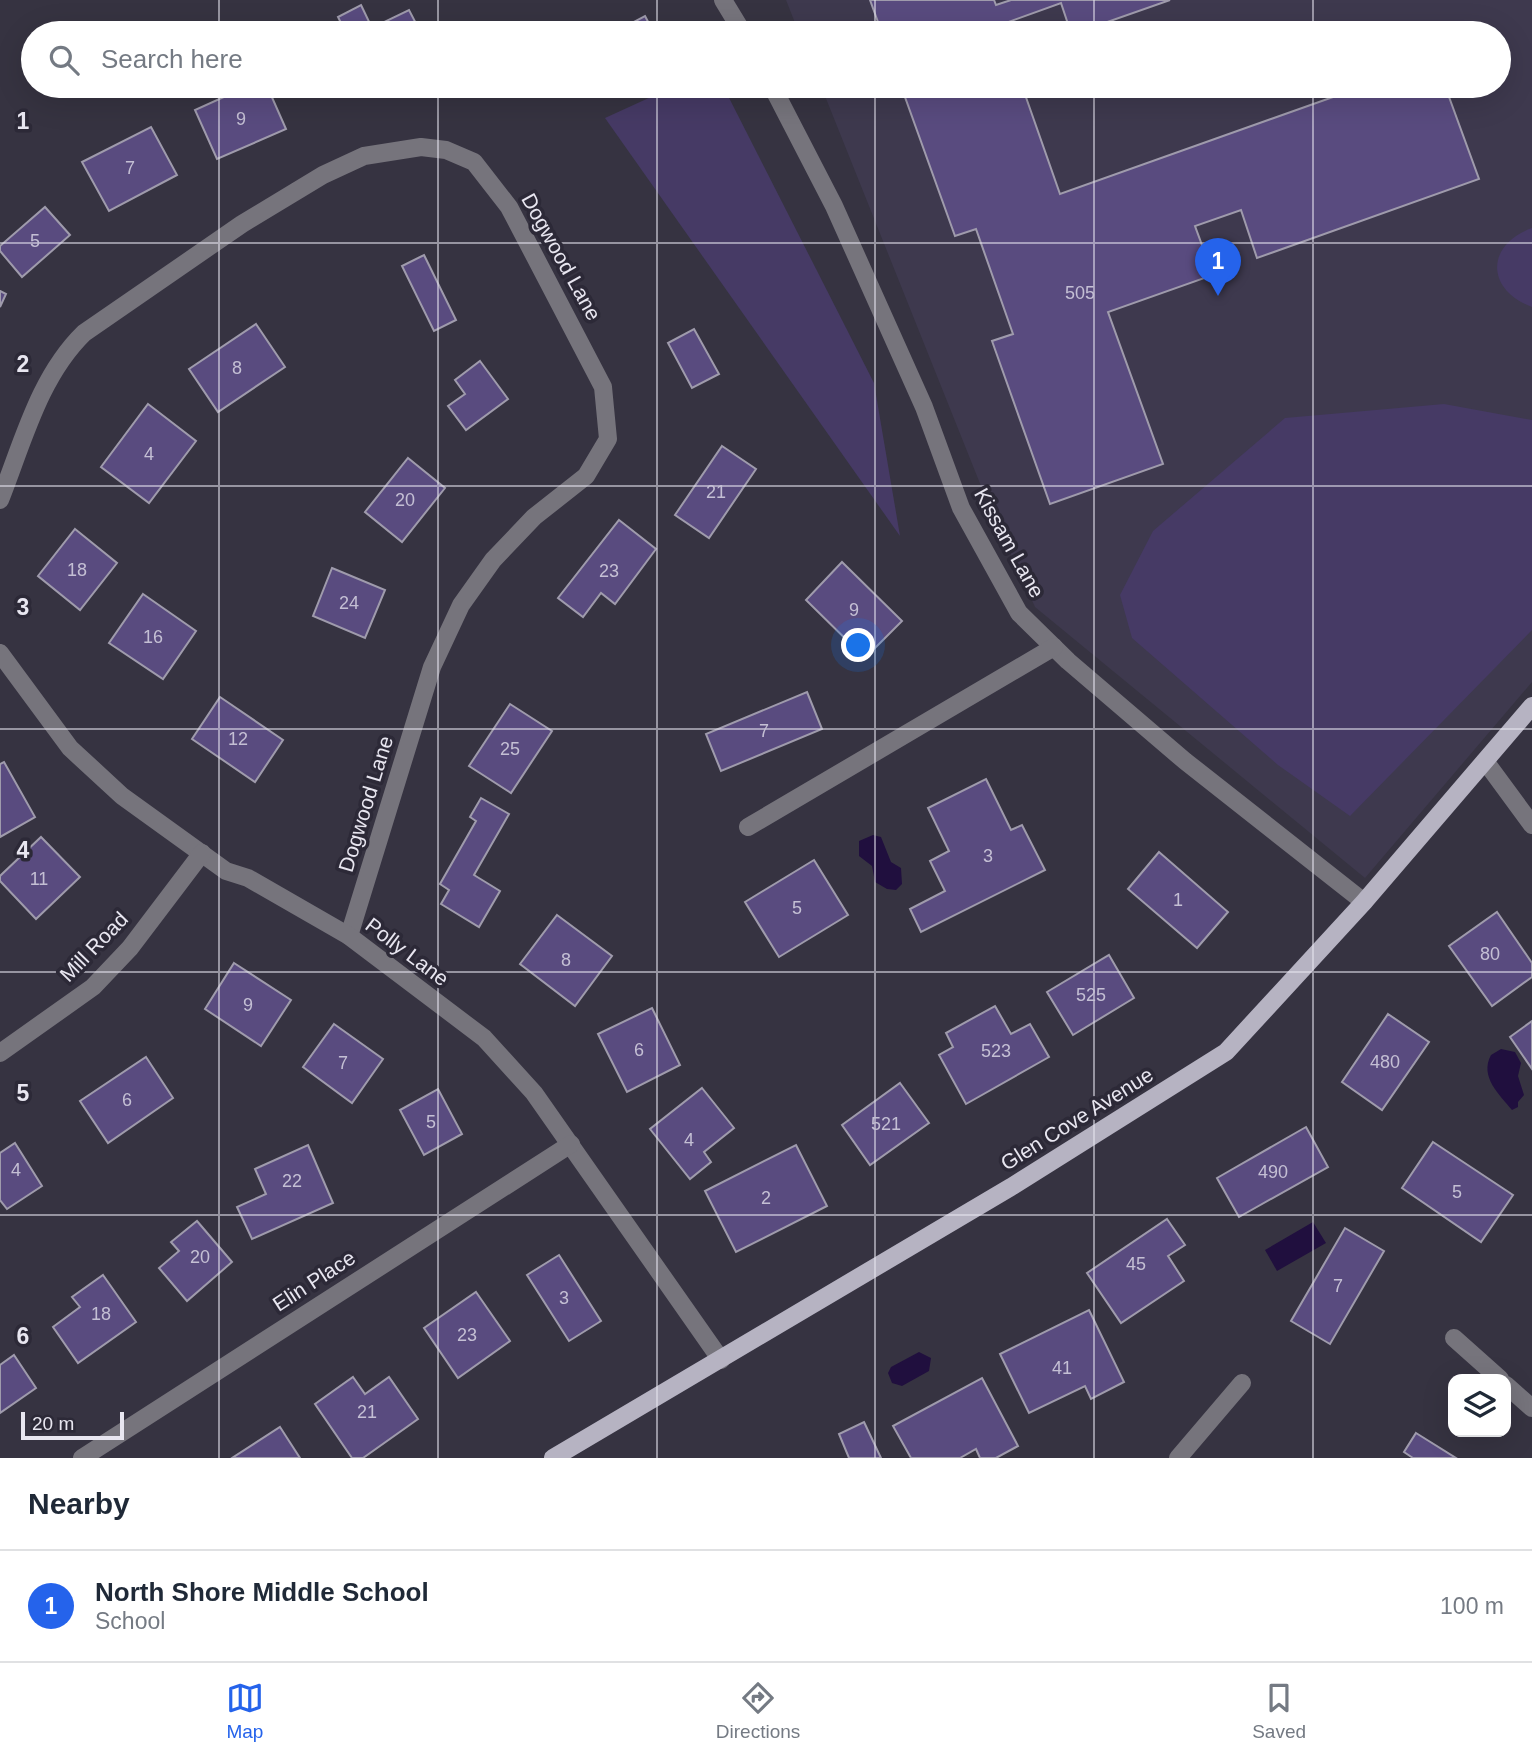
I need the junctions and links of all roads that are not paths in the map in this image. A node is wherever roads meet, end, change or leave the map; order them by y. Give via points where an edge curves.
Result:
1 (723, 0) edge
2 (736, 21) edge
3 (778, 98) edge
4 (0, 500) edge
5 (1054, 647) junction
6 (0, 653) edge
7 (1532, 706) edge
8 (1485, 761) junction
9 (1532, 825) edge
10 (748, 827) dead end
11 (202, 853) junction
12 (1364, 902) junction
13 (349, 936) junction
14 (0, 1053) edge
15 (571, 1144) junction
16 (1454, 1338) dead end
17 (721, 1360) junction
18 (1494, 1374) edge
19 (1242, 1382) dead end
20 (1511, 1389) edge
21 (1532, 1408) edge
22 (82, 1458) edge
23 (553, 1458) edge
24 (1178, 1458) edge

1 - 2 street
3 - 5 street, Kissam Lane via 834,206 924,407 961,508 1019,613
4 - 13 street, Dogwood Lane via 49,376 62,354 84,332 242,224 364,156 421,147 446,150 474,162 509,207 579,334 603,387 608,439 586,476 534,517 493,560 461,605 432,667
5 - 10 street
5 - 12 street, Kissam Lane via 1185,761
6 - 11 street, Polly Lane via 70,748 122,796
7 - 8 main road, Glen Cove Avenue
8 - 9 street
8 - 12 main road, Glen Cove Avenue
11 - 13 street, Polly Lane via 226,871 248,878
11 - 14 street, Mill Road via 130,948 93,987
12 - 17 main road, Glen Cove Avenue via 1226,1052
13 - 15 street, Polly Lane via 484,1038 534,1093
15 - 17 street, Polly Lane
15 - 22 street, Elin Place
16 - 18 street
17 - 23 main road, Glen Cove Avenue
19 - 24 street
20 - 21 street

